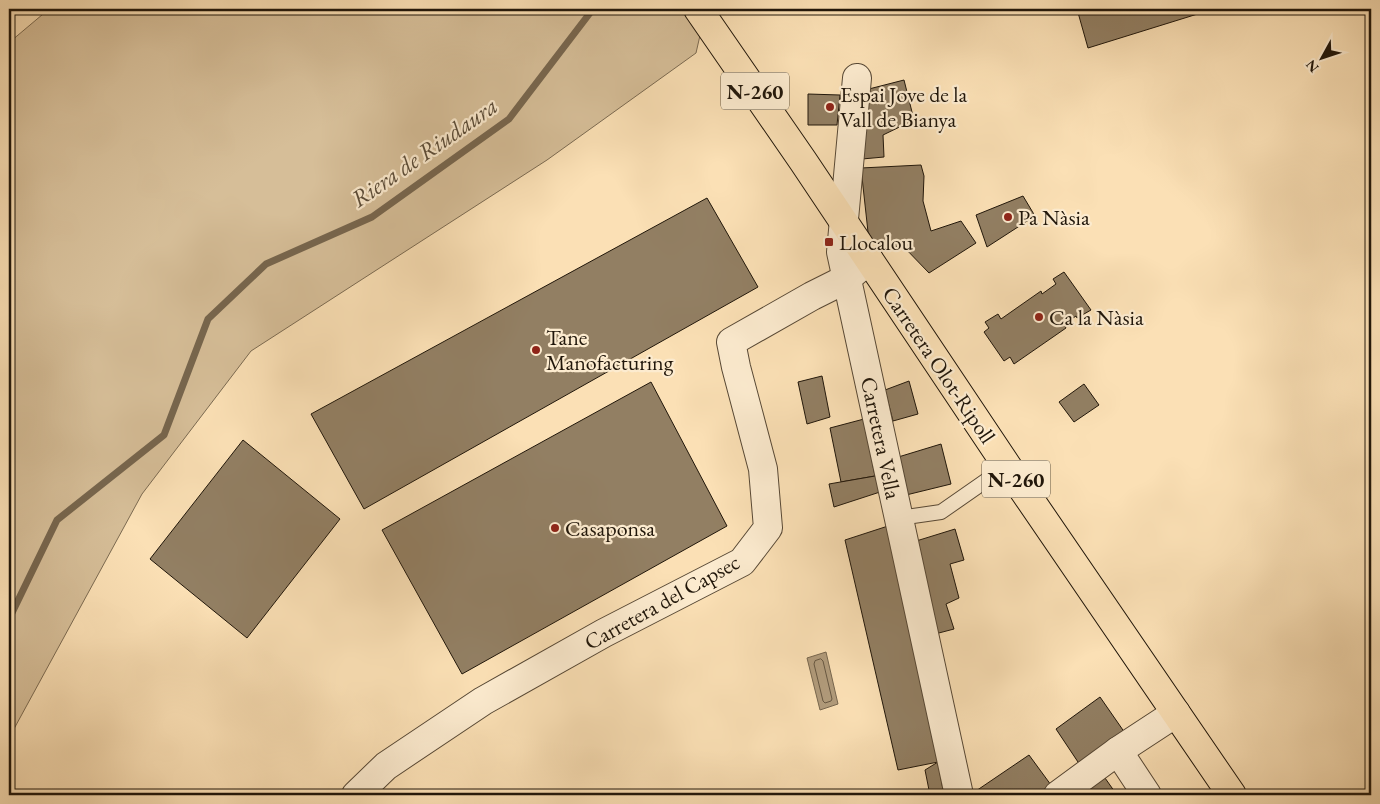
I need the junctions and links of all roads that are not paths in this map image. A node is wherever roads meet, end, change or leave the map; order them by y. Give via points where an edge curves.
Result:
1 (702, 15) edge
2 (857, 78) dead end
3 (843, 222) junction
4 (869, 260) junction
5 (846, 279) junction
6 (1007, 466) junction
7 (899, 518) junction
8 (1176, 713) junction
9 (1118, 752) junction
10 (356, 795) edge
11 (960, 795) edge
12 (1058, 795) edge
13 (1147, 795) edge
14 (1232, 795) edge

1 - 3 main road, Carretera Olot-Ripoll / N-260
2 - 3 street, Carretera Vella
3 - 4 main road, Carretera Olot-Ripoll / N-260
3 - 5 street, Carretera Vella via 840,252
4 - 5 street, Carretera del Capsec
4 - 6 main road, Carretera Olot-Ripoll / N-260
5 - 7 street, Carretera Vella
5 - 10 street, Carretera del Capsec via 731,342 763,469 768,528 742,562 604,633 484,701 386,766
6 - 7 lane via 941,512
6 - 8 main road, Carretera Olot-Ripoll / N-260
7 - 11 street, Carretera Vella
8 - 9 street
8 - 14 main road, Carretera Olot-Ripoll / N-260
9 - 12 street
9 - 13 street

